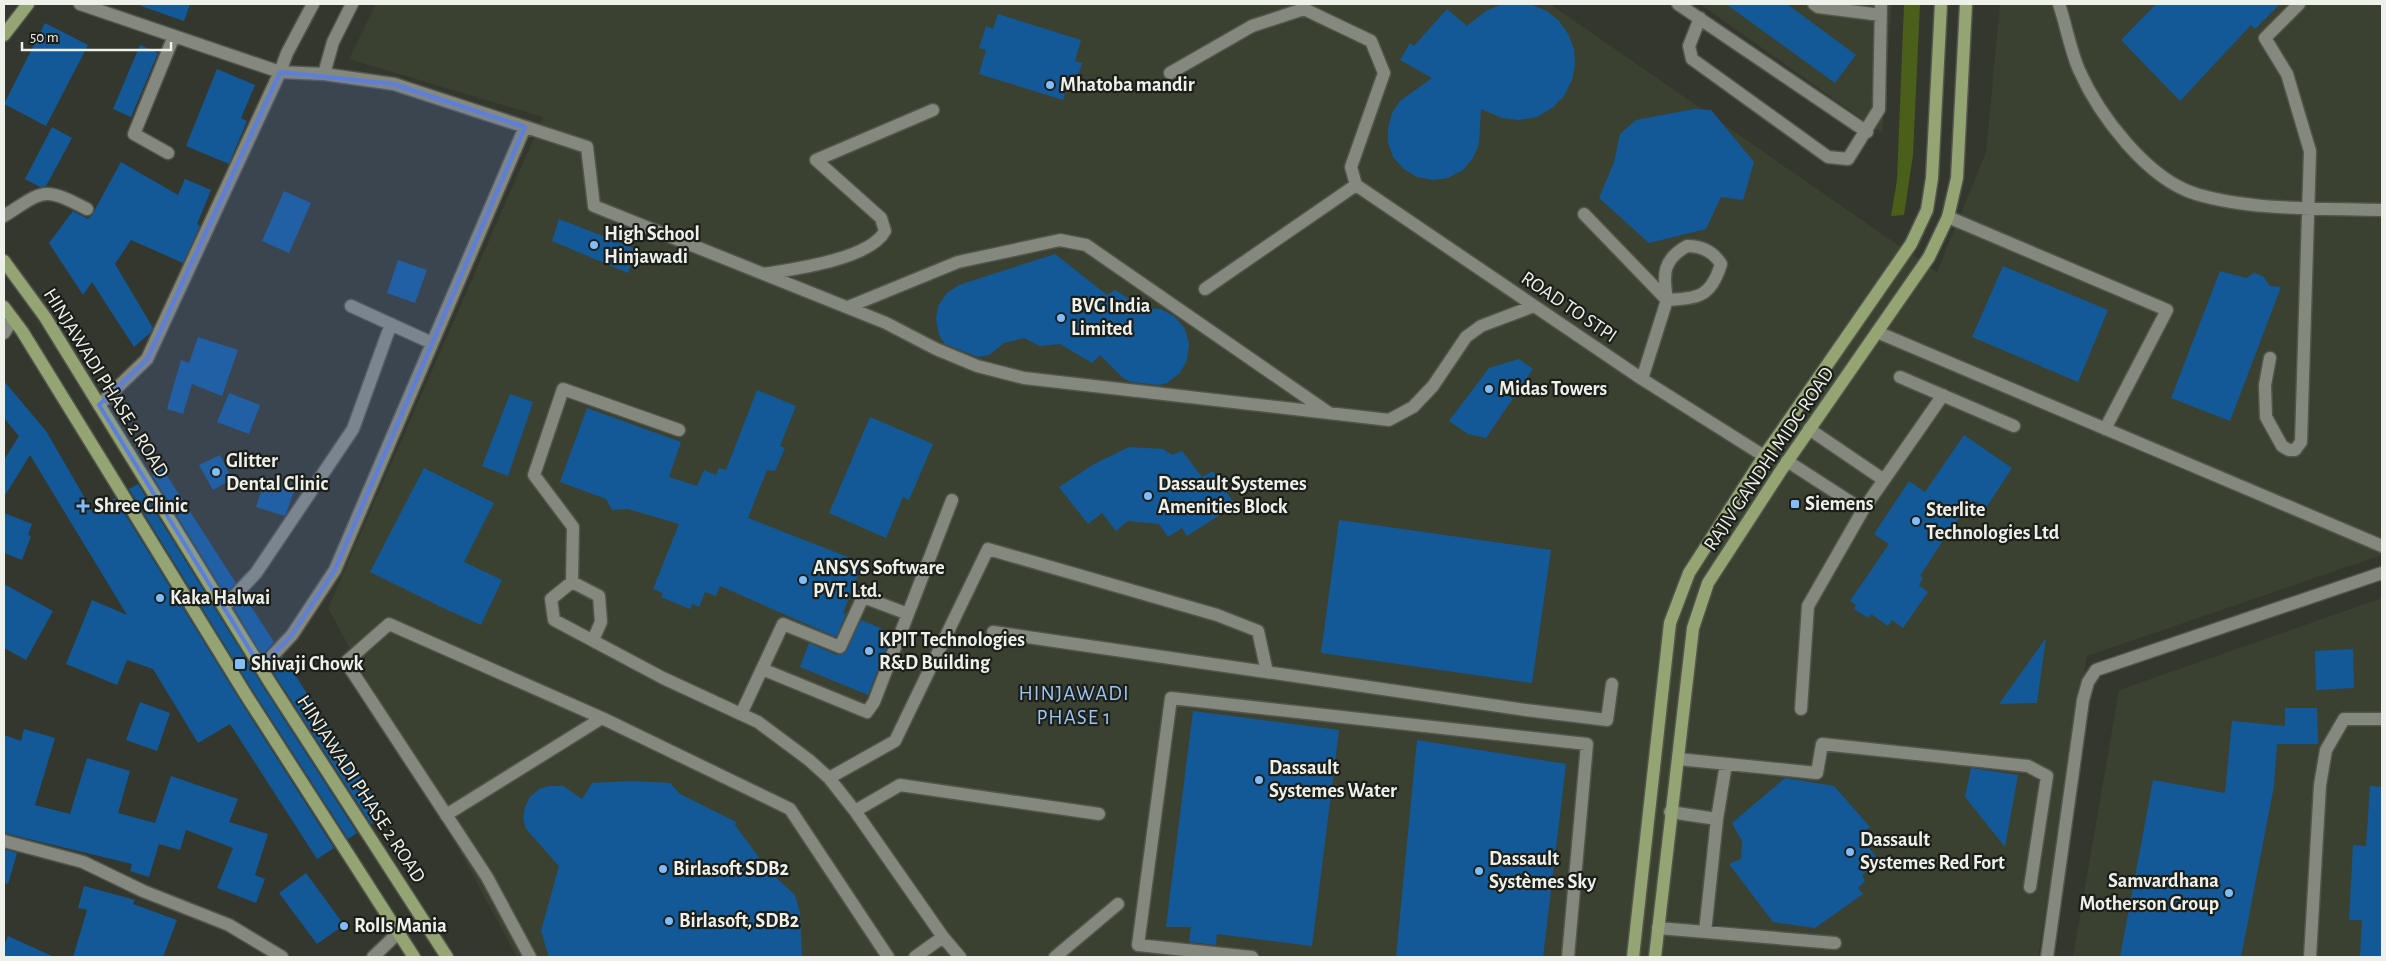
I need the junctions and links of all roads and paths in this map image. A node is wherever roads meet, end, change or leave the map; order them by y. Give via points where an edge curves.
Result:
1 (28, 4) edge
2 (80, 4) edge
3 (313, 4) edge
4 (352, 4) edge
5 (1678, 4) edge
6 (1814, 4) edge
7 (1941, 4) edge
8 (1966, 4) edge
9 (2059, 4) edge
10 (2300, 4) edge
11 (1881, 10) edge
12 (1700, 18) junction
13 (4, 35) edge
14 (174, 36) junction
15 (280, 72) junction
16 (1170, 73) dead end
17 (324, 74) junction
18 (933, 110) dead end
19 (525, 127) junction
20 (1867, 132) junction
21 (168, 154) dead end
22 (1356, 185) junction
23 (2310, 208) junction
24 (87, 209) dead end
25 (2382, 210) edge
26 (1584, 214) dead end
27 (4, 216) edge
28 (1948, 217) junction
29 (4, 261) edge
30 (764, 274) junction
31 (1205, 289) dead end
32 (1667, 300) junction
33 (351, 306) dead end
34 (1534, 306) junction
35 (4, 307) edge
36 (848, 307) junction
37 (13, 319) junction
38 (391, 324) junction
39 (1877, 332) junction
40 (4, 333) edge
41 (432, 343) junction
42 (2270, 358) dead end
43 (1900, 376) dead end
44 (1642, 379) junction
45 (1943, 395) junction
46 (99, 405) junction
47 (1331, 415) junction
48 (2014, 426) dead end
49 (2105, 429) junction
50 (679, 430) dead end
51 (1809, 430) junction
52 (1764, 456) junction
53 (1784, 465) junction
54 (1884, 480) junction
55 (952, 500) dead end
56 (1863, 510) junction
57 (2382, 546) edge
58 (2382, 573) edge
59 (572, 582) junction
60 (224, 608) junction
61 (908, 614) junction
62 (993, 632) dead end
63 (593, 640) junction
64 (261, 668) junction
65 (762, 669) junction
66 (1266, 672) junction
67 (1612, 684) dead end
68 (1801, 709) dead end
69 (741, 714) junction
70 (602, 718) junction
71 (2382, 719) edge
72 (1678, 759) junction
73 (1726, 764) junction
74 (829, 778) junction
75 (855, 811) junction
76 (1670, 812) junction
77 (1099, 814) dead end
78 (446, 815) junction
79 (1718, 819) junction
80 (4, 841) edge
81 (2030, 887) dead end
82 (1118, 904) dead end
83 (1658, 928) junction
84 (398, 932) junction
85 (1705, 932) junction
86 (943, 937) junction
87 (1835, 943) dead end
88 (282, 957) edge
89 (373, 957) edge
90 (414, 957) edge
91 (447, 957) edge
92 (530, 957) edge
93 (888, 957) edge
94 (916, 957) edge
95 (960, 957) edge
96 (1055, 957) edge
97 (1252, 957) edge
98 (1568, 957) edge
99 (1633, 957) edge
100 (1656, 957) edge
101 (2047, 957) edge
102 (2310, 957) edge

1 - 13 main road
2 - 14 street
3 - 15 street
4 - 17 street via 333,42
5 - 12 street
6 - 11 street
7 - 52 main road, RAJIV GANDHI MIDC ROAD via 1932,178 1927,210 1911,244
8 - 28 main road, RAJIV GANDHI MIDC ROAD via 1957,178
9 - 23 street via 2078,69 2100,107 2135,154 2162,176 2195,194 2241,203
10 - 23 street via 2264,38 2288,74 2310,151
11 - 20 street via 1879,109
12 - 20 street
12 - 20 street via 1689,46 1692,59 1828,157 1848,159
14 - 15 street
14 - 21 street via 134,134
15 - 17 street
15 - 46 street via 147,359
16 - 22 street via 1252,26 1304,9 1371,41 1384,73 1351,167
17 - 19 street via 394,84
18 - 30 street via 816,160 881,218 885,231 880,240 846,256
19 - 30 street via 587,147 594,206
19 - 41 street
22 - 31 street
22 - 34 street, ROAD TO STPI
23 - 25 street
23 - 42 street via 2301,442 2295,450 2282,446 2266,417 2265,385
24 - 27 street via 58,194 48,193 36,196
26 - 32 street
28 - 39 main road, RAJIV GANDHI MIDC ROAD via 1929,257
28 - 49 street via 2167,310
29 - 46 main road, HINJAWADI PHASE 2 ROAD via 45,317
30 - 36 street
32 - 32 street via 1690,299 1708,293 1716,282 1721,264 1716,256 1699,246 1687,246 1673,253 1664,278
32 - 44 street
33 - 38 street
34 - 44 street, ROAD TO STPI
34 - 47 street via 1481,326 1466,336 1433,386 1413,407 1400,415 1389,420
35 - 37 main road
36 - 47 street via 936,350 977,366 1024,378
36 - 47 street via 958,262 1060,240 1086,245
37 - 40 street
37 - 84 main road via 246,695
38 - 41 street
38 - 60 street via 352,429 256,573
39 - 49 street
39 - 51 main road, RAJIV GANDHI MIDC ROAD
41 - 64 street via 335,570 292,635
43 - 45 street
44 - 52 street, ROAD TO STPI
45 - 48 street
45 - 54 street
46 - 60 main road, HINJAWADI PHASE 2 ROAD
49 - 57 street
50 - 59 street via 563,389 534,475 573,527
51 - 53 main road, RAJIV GANDHI MIDC ROAD
51 - 54 street
52 - 53 main road
52 - 99 main road, RAJIV GANDHI MIDC ROAD via 1689,573 1670,623
53 - 56 street
53 - 72 main road, RAJIV GANDHI MIDC ROAD via 1708,584 1693,628
54 - 56 street
55 - 61 street
56 - 68 street via 1808,606
58 - 101 street via 2096,670 2088,682 2084,700
59 - 63 street via 599,596 601,622
59 - 63 street via 551,599 554,620
60 - 64 main road, HINJAWADI PHASE 2 ROAD
61 - 65 street via 863,597 840,647 783,624
61 - 65 street via 874,702 867,712
62 - 66 street
63 - 69 street
64 - 91 main road, HINJAWADI PHASE 2 ROAD
65 - 69 street
66 - 67 street via 1607,720
66 - 74 street via 1258,631 1217,615 988,549 896,741
69 - 74 street via 758,722
70 - 78 street
70 - 78 street via 389,624 346,662
70 - 93 street via 790,809
71 - 102 street via 2344,719 2326,750 2320,785
72 - 73 street
72 - 76 main road, RAJIV GANDHI MIDC ROAD
73 - 79 street
73 - 81 street via 1817,772 1822,744 2028,766 2047,776
74 - 75 street
75 - 77 street via 900,785
75 - 86 street
76 - 79 street
76 - 83 main road, RAJIV GANDHI MIDC ROAD
78 - 92 street via 487,877
79 - 85 street
80 - 88 street via 83,862 143,891 229,925
82 - 96 street
83 - 85 street
83 - 100 main road, RAJIV GANDHI MIDC ROAD
84 - 89 street
84 - 90 main road
85 - 87 street
86 - 94 street
86 - 95 street
97 - 98 street via 1138,945 1171,698 1587,744

